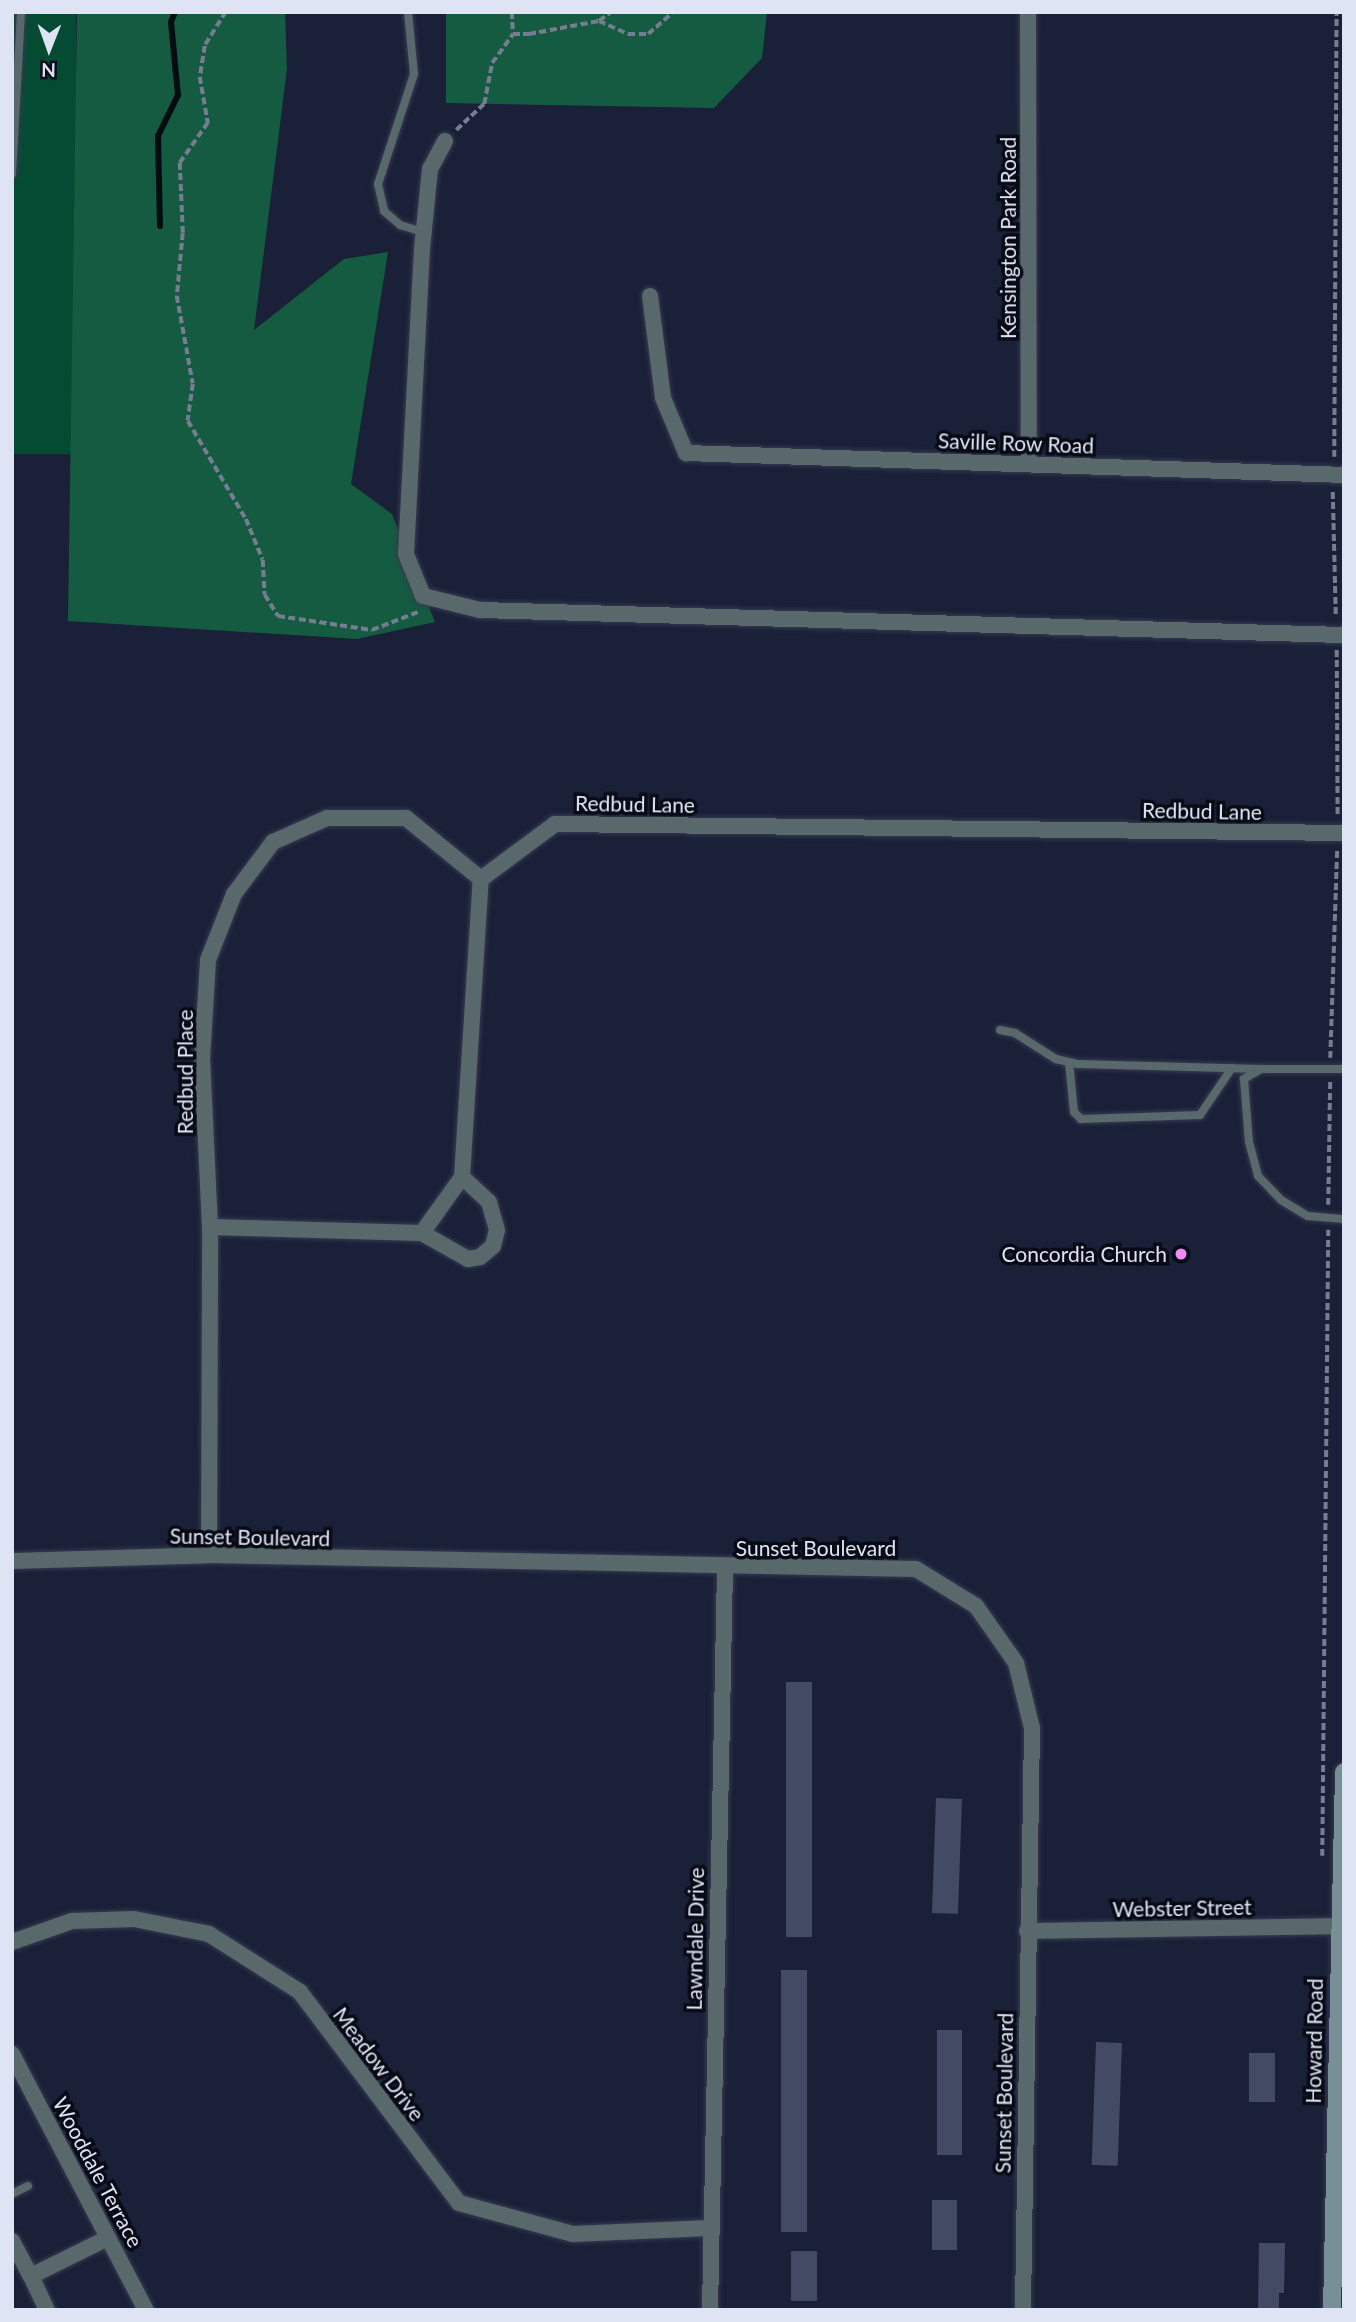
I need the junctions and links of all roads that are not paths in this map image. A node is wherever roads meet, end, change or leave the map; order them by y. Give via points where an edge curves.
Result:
1 (21, 12) edge
2 (408, 12) edge
3 (1028, 12) edge
4 (445, 141) road end
5 (12, 174) edge
6 (424, 232) junction
7 (650, 296) dead end
8 (1029, 464) junction
9 (1339, 475) edge
10 (1340, 634) edge
11 (1341, 833) edge
12 (481, 879) junction
13 (1000, 1030) dead end
14 (1069, 1062) junction
15 (1232, 1068) junction
16 (1261, 1069) junction
17 (1344, 1069) edge
18 (462, 1178) junction
19 (1344, 1219) edge
20 (210, 1227) junction
21 (422, 1233) junction
22 (209, 1555) junction
23 (12, 1561) edge
24 (724, 1569) junction
25 (1344, 1772) edge
26 (1343, 1820) edge
27 (1339, 1926) junction
28 (1027, 1931) junction
29 (12, 1942) edge
30 (1341, 1946) edge
31 (13, 2055) edge
32 (28, 2186) dead end
33 (12, 2194) edge
34 (710, 2228) junction
35 (108, 2238) junction
36 (12, 2241) edge
37 (31, 2276) junction
38 (47, 2310) edge
39 (146, 2310) edge
40 (710, 2310) edge
41 (1023, 2310) edge
42 (1332, 2310) edge

1 - 5 lane
2 - 6 lane via 414,74 378,184 384,211 400,225
3 - 8 street, Kensington Park Road
4 - 6 street via 430,169
6 - 10 street via 405,554 423,596 480,610
7 - 8 street, Saville Row Road via 663,397 686,453
8 - 9 street, Saville Row Road
11 - 12 street, Redbud Lane via 555,824
12 - 18 street
12 - 20 street, Redbud Place via 406,818 327,818 273,842 234,894 208,960 202,1059
13 - 14 lane
14 - 15 lane
14 - 15 lane via 1073,1112 1081,1119 1199,1115
15 - 16 lane
16 - 17 lane
16 - 19 lane via 1244,1079 1249,1142 1258,1176 1281,1200 1308,1216
18 - 21 street
18 - 21 street via 489,1202 497,1230 493,1245 480,1257 468,1259
20 - 21 street
20 - 22 street, Redbud Place
22 - 23 street, Sunset Boulevard
22 - 24 street, Sunset Boulevard
24 - 28 street, Sunset Boulevard via 916,1569 976,1606 1016,1663 1031,1728
24 - 34 street, Lawndale Drive
25 - 26 street, Howard Road
26 - 27 street, Howard Road
27 - 28 street, Webster Street
27 - 30 street, Howard Road
28 - 41 street, Sunset Boulevard
29 - 34 street, Meadow Drive via 84,1920 134,1919 208,1934 300,1992 459,2203 573,2234
30 - 42 street, Howard Road
31 - 35 street, Wooddale Terrace
32 - 33 lane
34 - 40 street, Lawndale Drive
35 - 37 street
35 - 39 street, Wooddale Terrace
36 - 37 street
37 - 38 street

